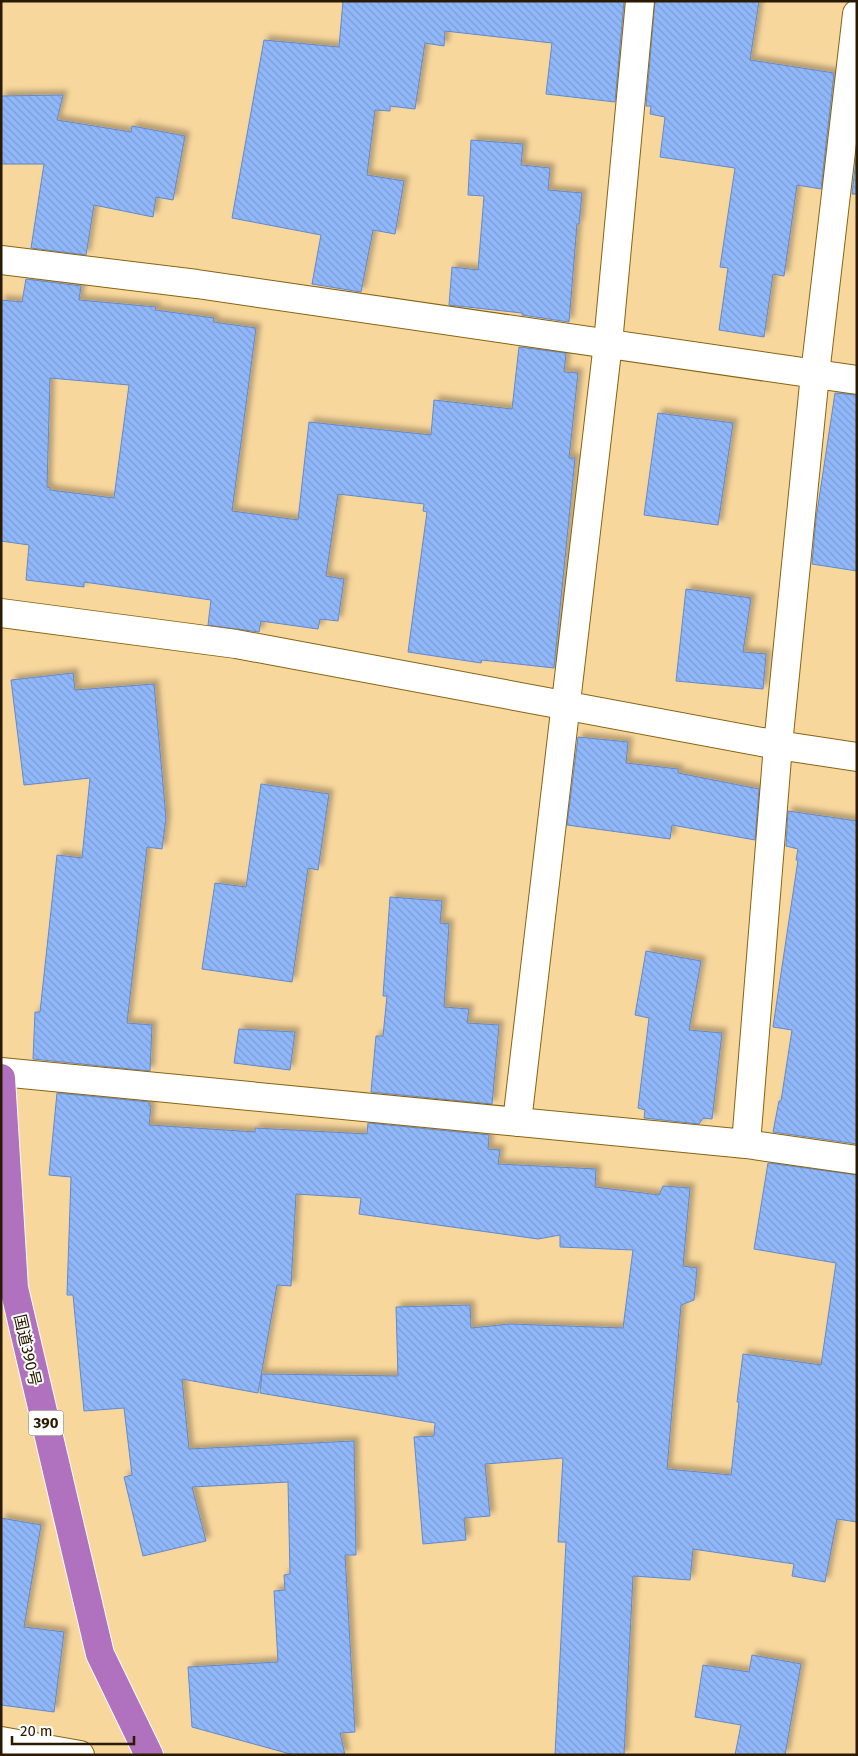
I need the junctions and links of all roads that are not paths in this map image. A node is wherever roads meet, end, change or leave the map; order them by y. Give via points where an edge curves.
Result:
1 (640, 1) edge
2 (857, 14) edge
3 (1, 260) edge
4 (608, 343) junction
5 (815, 374) junction
6 (857, 380) edge
7 (1, 613) edge
8 (566, 705) junction
9 (778, 745) junction
10 (857, 758) edge
11 (1, 1072) edge
12 (1, 1078) edge
13 (517, 1122) junction
14 (746, 1144) junction
15 (857, 1160) edge
16 (8, 1287) edge
17 (1, 1742) edge
18 (80, 1755) edge
19 (149, 1755) edge

1 - 4 street
2 - 5 street
3 - 4 street via 197,284
4 - 5 street
4 - 8 street
5 - 6 street
5 - 9 street
7 - 8 street via 236,644
8 - 9 street
8 - 13 street
9 - 10 street
9 - 14 street
11 - 13 street
12 - 16 highway, 国道390号 / 390
13 - 14 street
14 - 15 street
16 - 19 highway, 国道390号 / 390 via 100,1654
17 - 18 street

